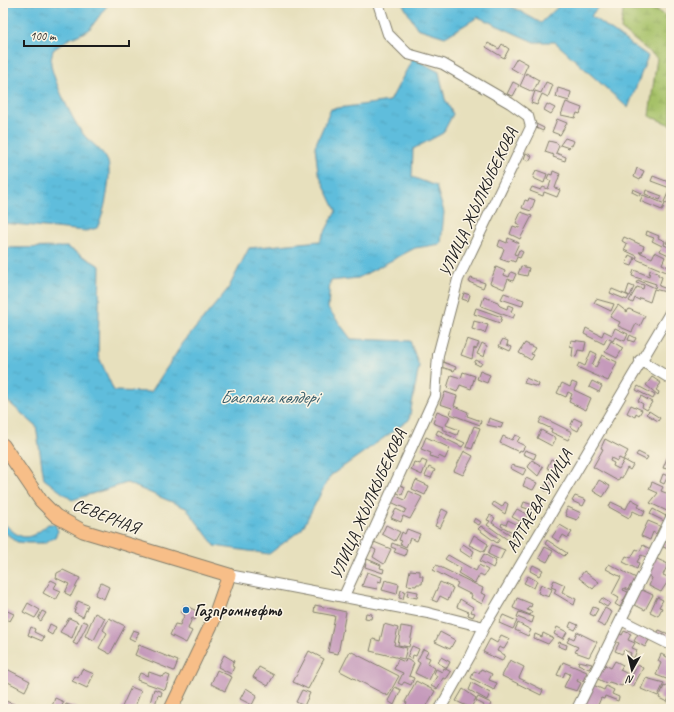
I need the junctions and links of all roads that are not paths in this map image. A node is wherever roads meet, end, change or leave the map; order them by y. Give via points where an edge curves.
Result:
1 (378, 3) edge
2 (671, 311) edge
3 (640, 360) junction
4 (671, 380) edge
5 (3, 445) edge
6 (671, 518) edge
7 (229, 575) junction
8 (344, 596) junction
9 (621, 620) junction
10 (484, 627) junction
11 (671, 645) edge
12 (171, 709) edge
13 (440, 709) edge
14 (577, 709) edge

1 - 8 street, УЛИЦА ЖЫЛКЫБЕКОВА via 388,34 408,54 443,64 510,103 528,116 531,127 458,279 438,355 435,396
2 - 3 street, АЛТАЕВА УЛИЦА
3 - 4 street
3 - 10 street, АЛТАЕВА УЛИЦА
5 - 7 main road, СЕВЕРНАЯ via 41,500 56,516 83,531
6 - 9 street
7 - 8 street
7 - 12 main road via 213,621
8 - 10 street
9 - 11 street
9 - 14 street
10 - 13 street, АЛТАЕВА УЛИЦА

